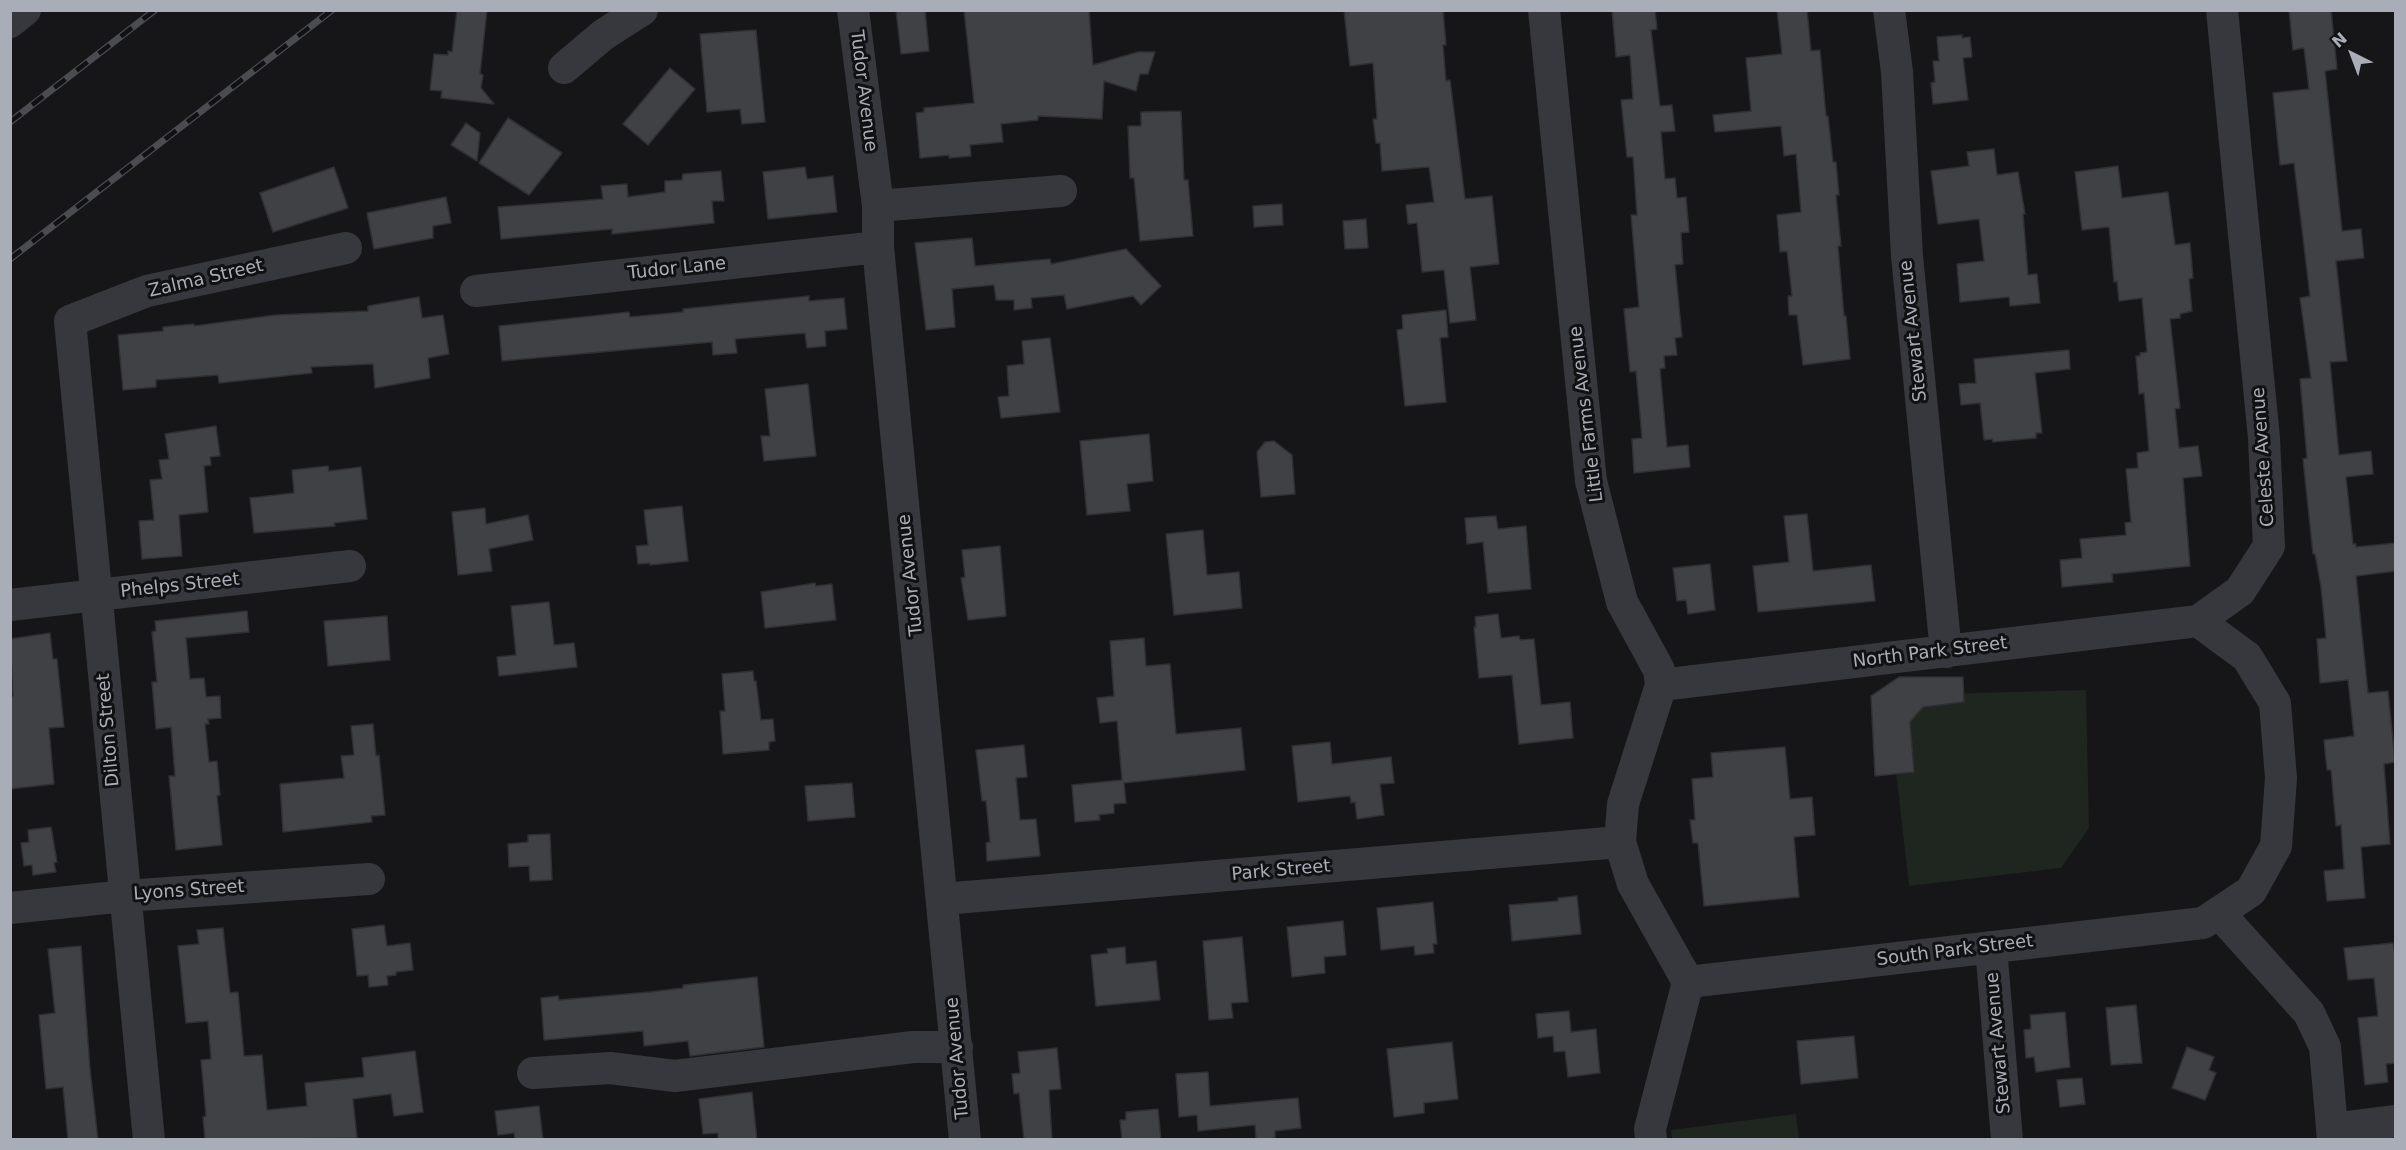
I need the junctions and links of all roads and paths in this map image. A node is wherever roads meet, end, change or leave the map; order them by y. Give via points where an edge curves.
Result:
1 (25, 10) edge
2 (642, 10) edge
3 (853, 10) edge
4 (1544, 10) edge
5 (1889, 10) edge
6 (2222, 10) edge
7 (10, 22) edge
8 (564, 68) dead end
9 (1061, 191) dead end
10 (878, 206) junction
11 (878, 247) junction
12 (346, 248) dead end
13 (476, 291) dead end
14 (70, 321) joint
15 (350, 566) dead end
16 (96, 595) junction
17 (10, 605) edge
18 (2198, 621) junction
19 (1946, 652) junction
20 (1661, 685) junction
21 (1620, 842) junction
22 (369, 879) dead end
23 (125, 896) junction
24 (943, 899) junction
25 (10, 908) edge
26 (2219, 913) junction
27 (1991, 947) junction
28 (1688, 982) junction
29 (957, 1047) junction
30 (532, 1073) dead end
31 (2396, 1121) edge
32 (2333, 1134) edge
33 (149, 1140) edge
34 (965, 1140) edge
35 (1651, 1140) edge
36 (2007, 1140) edge

1 - 7 street
2 - 8 street via 603,35
3 - 10 street, Tudor Avenue
4 - 20 street, Little Farms Avenue via 1592,481 1622,602 1659,670
5 - 19 street, Stewart Avenue via 1897,72 1907,256
6 - 18 street, Celeste Avenue via 2264,438 2269,546 2240,591
9 - 10 street
10 - 11 street, Tudor Avenue
11 - 13 street, Tudor Lane
11 - 24 street, Tudor Avenue
12 - 14 street, Zalma Street via 147,291
14 - 16 street, Dilton Street
15 - 16 street, Phelps Street
16 - 17 street, Phelps Street
16 - 23 street, Dilton Street
18 - 19 street, North Park Street
18 - 26 street via 2247,657 2275,703 2281,778 2276,846 2251,891
19 - 20 street, North Park Street
20 - 21 street via 1623,804
21 - 24 street, Park Street
21 - 28 street via 1633,884
22 - 23 street, Lyons Street
23 - 25 street, Lyons Street
23 - 33 street, Dilton Street
24 - 29 street, Tudor Avenue
26 - 27 street, South Park Street via 2203,922
26 - 32 street via 2309,1013 2325,1047
27 - 28 street, South Park Street
27 - 36 street, Stewart Avenue
28 - 35 street via 1650,1129
29 - 30 street via 913,1047 675,1076 610,1068
29 - 34 street, Tudor Avenue
31 - 32 street

